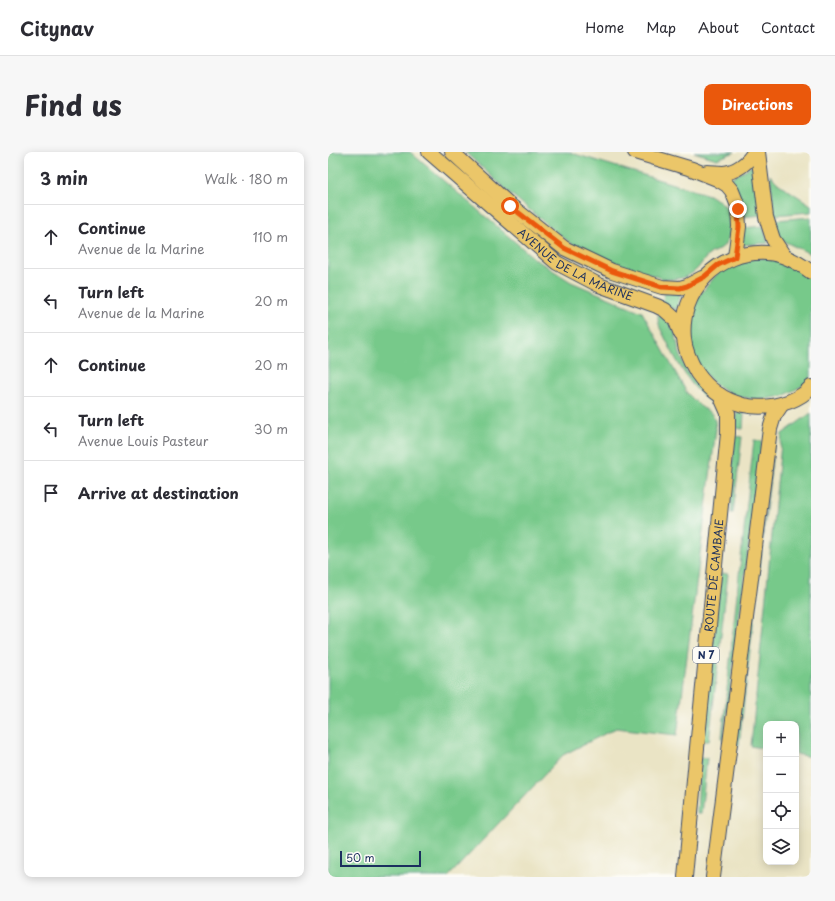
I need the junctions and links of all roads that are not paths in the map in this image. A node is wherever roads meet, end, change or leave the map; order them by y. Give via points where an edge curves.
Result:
1 (429, 152) edge
2 (452, 152) edge
3 (635, 152) edge
4 (754, 152) edge
5 (758, 152) edge
6 (699, 172) junction
7 (784, 256) junction
8 (735, 257) junction
9 (811, 272) edge
10 (704, 277) junction
11 (684, 340) junction
12 (811, 387) edge
13 (720, 395) junction
14 (782, 404) junction
15 (685, 877) edge
16 (712, 877) edge

1 - 11 main road, AVENUE DE LA MARINE via 557,263 599,285 666,310 675,318
2 - 10 main road, AVENUE DE LA MARINE via 510,206 564,248 612,271 662,287 680,288
3 - 6 main road
4 - 6 main road via 750,159 738,168 724,173
5 - 7 main road via 766,217 773,239
6 - 8 main road via 717,179 732,191 738,206 739,218
7 - 8 main road via 751,253
7 - 9 main road
8 - 10 main road via 718,265
10 - 11 main road via 691,296 684,317
11 - 13 main road via 690,362 702,381
12 - 14 main road via 802,395
13 - 14 main road via 735,403 752,407
13 - 15 main road, ROUTE DE CAMBAIE / N 7 via 728,413 728,433
14 - 16 main road via 774,416 770,429

